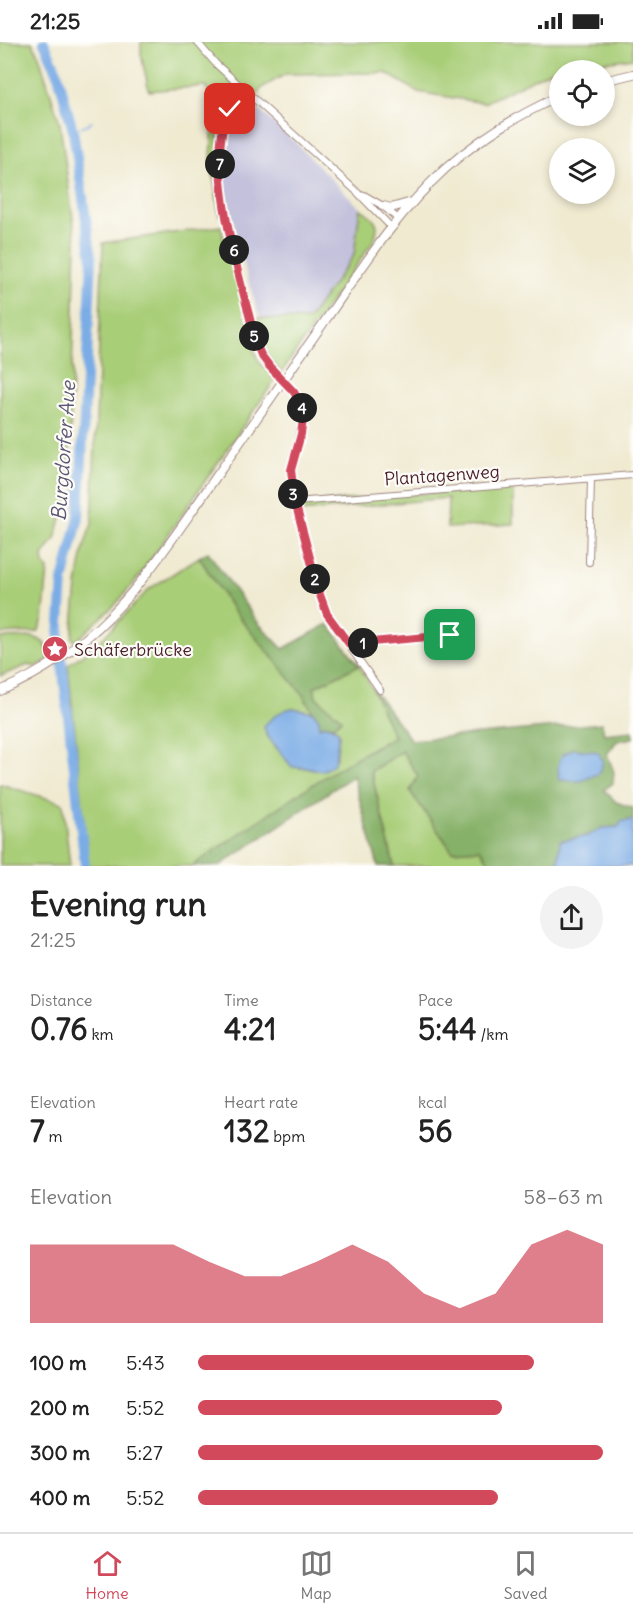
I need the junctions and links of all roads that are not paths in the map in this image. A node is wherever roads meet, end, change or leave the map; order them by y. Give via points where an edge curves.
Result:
1 (197, 42) edge
2 (633, 74) edge
3 (615, 78) edge
4 (246, 92) junction
5 (549, 102) edge
6 (355, 190) junction
7 (413, 201) junction
8 (383, 206) junction
9 (398, 219) junction
10 (392, 228) junction
11 (633, 475) edge
12 (591, 479) junction
13 (295, 502) junction
14 (589, 562) dead end
15 (450, 635) dead end
16 (349, 644) junction
17 (380, 690) dead end
18 (0, 691) edge

1 - 4 street
2 - 3 main road
4 - 6 street
4 - 13 street, bridge via 230,109 222,128 220,179 256,343 261,355 301,405 303,419 291,470
5 - 7 main road via 476,144
6 - 8 street
6 - 10 street
7 - 8 main road via 391,208
7 - 9 main road
8 - 9 street
9 - 10 main road
10 - 18 main road via 121,606 73,650
11 - 12 street, Plantagenweg
12 - 13 street, Plantagenweg
12 - 14 street
13 - 16 street via 327,614
15 - 16 street
16 - 17 street

